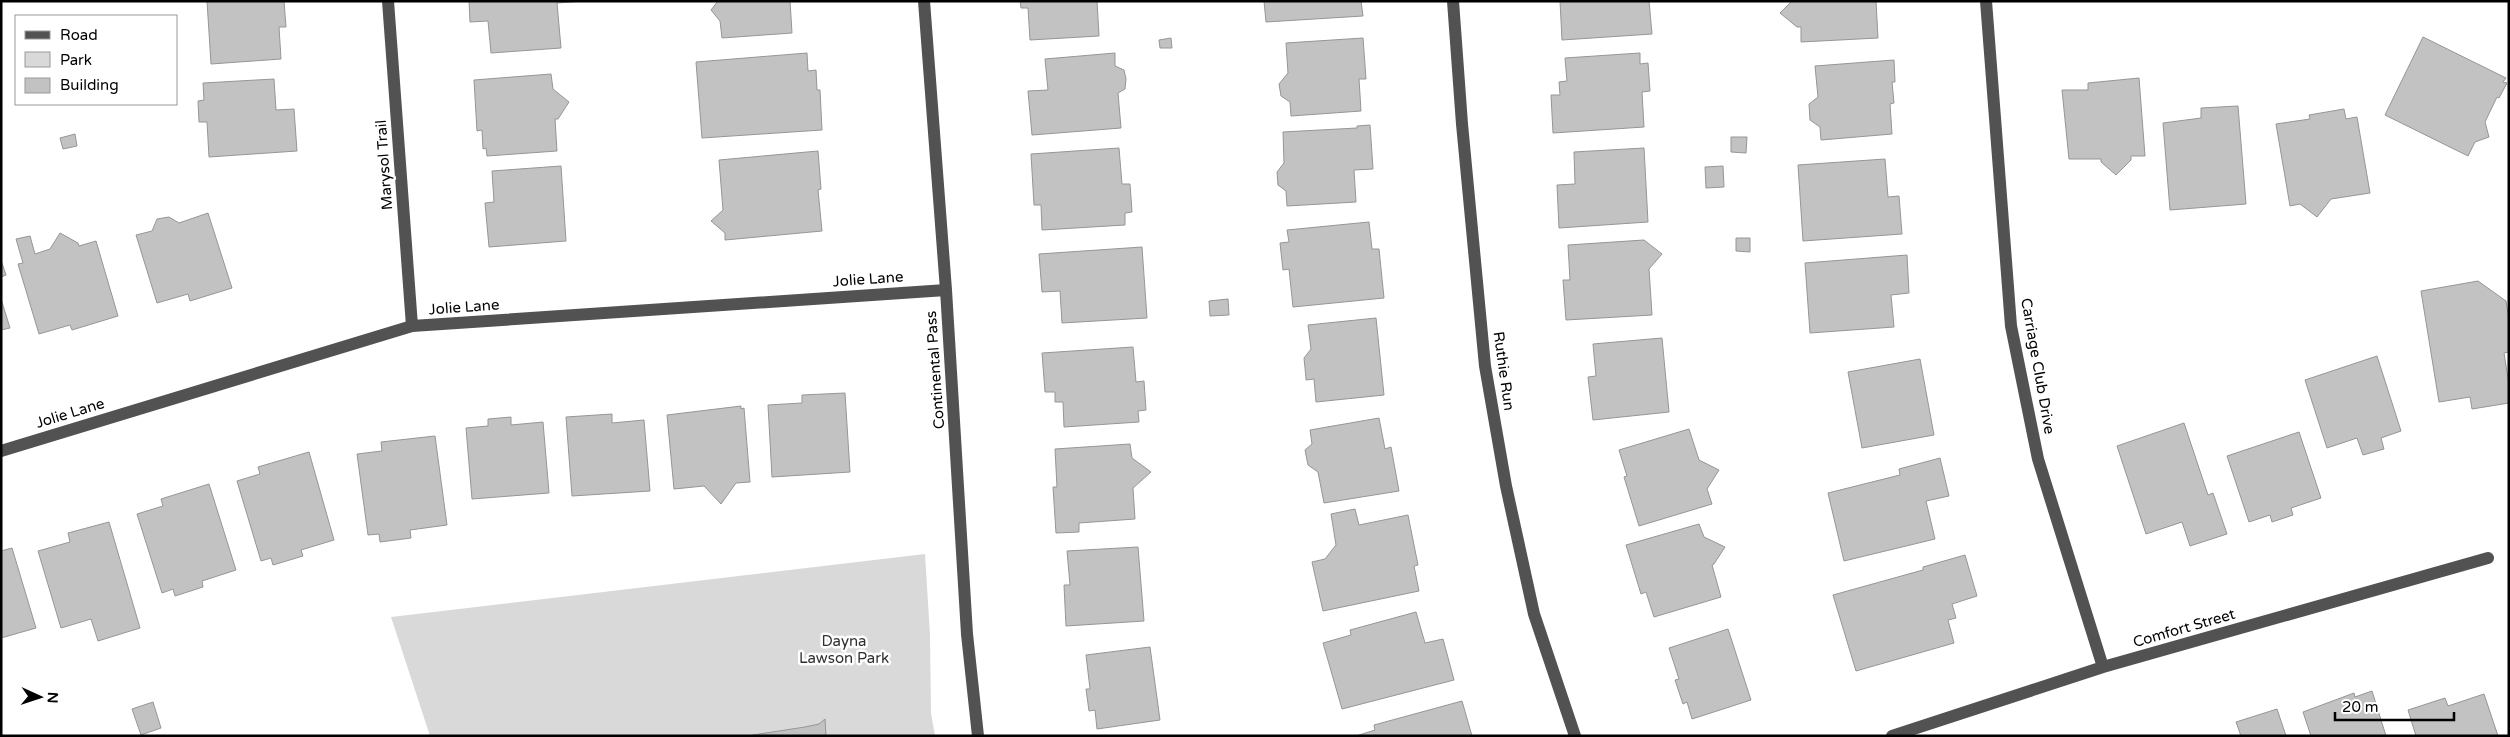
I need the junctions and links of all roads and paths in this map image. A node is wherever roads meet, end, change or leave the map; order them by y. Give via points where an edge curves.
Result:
1 (388, 1) edge
2 (924, 1) edge
3 (1453, 1) edge
4 (1986, 1) edge
5 (946, 290) junction
6 (412, 326) junction
7 (1, 451) edge
8 (2488, 558) dead end
9 (2103, 668) junction
10 (978, 736) edge
11 (1575, 736) edge
12 (1892, 736) edge

1 - 6 street, Marysol Trail
2 - 5 street, Continental Pass
3 - 11 street, Ruthie Run via 1485,366 1506,486 1534,614
4 - 9 street, Carriage Club Drive via 2011,326 2038,458
5 - 6 street, Jolie Lane
5 - 10 street, Continental Pass via 967,634
6 - 7 street, Jolie Lane
8 - 9 street, Comfort Street
9 - 12 street, Comfort Street

